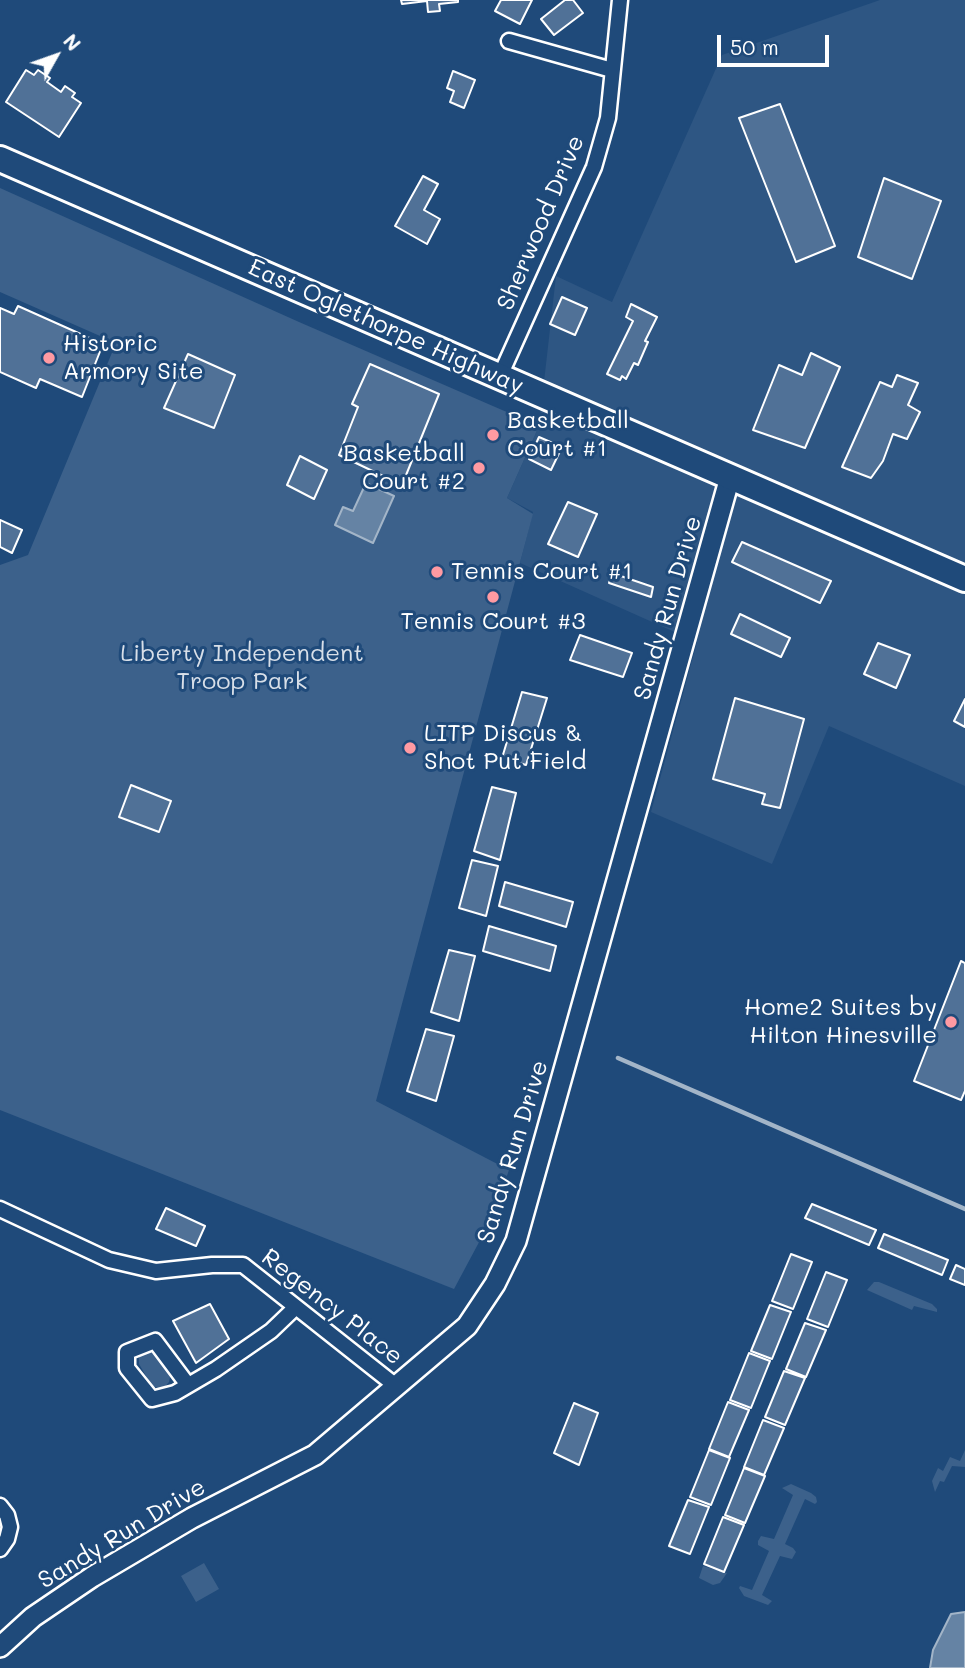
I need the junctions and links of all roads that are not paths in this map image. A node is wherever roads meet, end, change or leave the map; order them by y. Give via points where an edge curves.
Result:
1 (620, 0) edge
2 (509, 41) dead end
3 (612, 70) junction
4 (0, 159) edge
5 (500, 376) junction
6 (730, 477) junction
7 (965, 579) edge
8 (0, 1209) edge
9 (296, 1307) junction
10 (188, 1385) junction
11 (396, 1386) junction
12 (0, 1506) edge
13 (0, 1549) edge
14 (0, 1647) edge

1 - 3 street, Sherwood Drive
2 - 3 street
3 - 5 street, Sherwood Drive via 608,118 594,167
4 - 5 highway, East Oglethorpe Highway
5 - 6 highway, East Oglethorpe Highway
6 - 7 highway, East Oglethorpe Highway
6 - 11 street, Sandy Run Drive via 516,1241 467,1326
8 - 9 street, Regency Place via 109,1260 156,1271 243,1265
9 - 10 street via 271,1331
9 - 11 street, Regency Place
10 - 10 street via 152,1399 127,1368 127,1352 155,1341
11 - 14 street, Sandy Run Drive via 314,1455 192,1518 92,1577 33,1616
12 - 13 street via 10,1527

